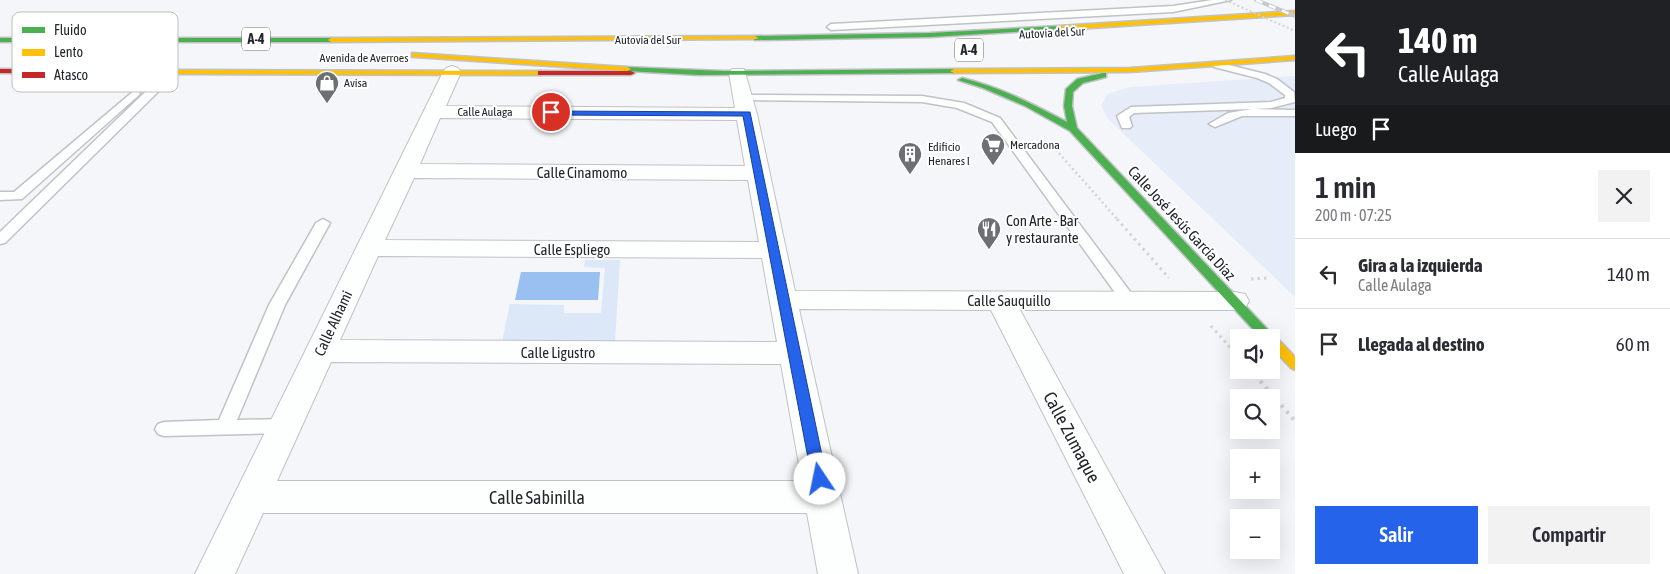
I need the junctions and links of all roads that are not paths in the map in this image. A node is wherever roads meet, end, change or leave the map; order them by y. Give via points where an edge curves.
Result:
1 (1226, 0) edge
2 (1295, 13) edge
3 (831, 27) joint
4 (178, 30) edge
5 (512, 38) junction
6 (178, 39) edge
7 (692, 39) junction
8 (575, 54) dead end
9 (1295, 58) edge
10 (1217, 65) junction
11 (1130, 70) junction
12 (178, 72) edge
13 (452, 72) junction
14 (925, 73) junction
15 (740, 88) junction
16 (152, 92) edge
17 (135, 93) dead end
18 (433, 112) junction
19 (1295, 112) edge
20 (1215, 124) dead end
21 (1126, 126) dead end
22 (1072, 129) junction
23 (405, 171) junction
24 (759, 173) junction
25 (0, 196) edge
26 (323, 223) dead end
27 (0, 240) edge
28 (369, 248) junction
29 (774, 250) junction
30 (784, 300) junction
31 (1000, 300) junction
32 (1128, 301) junction
33 (1235, 301) junction
34 (1261, 329) edge
35 (1280, 348) edge
36 (320, 351) junction
37 (795, 353) junction
38 (1295, 364) edge
39 (284, 426) junction
40 (225, 428) junction
41 (164, 430) dead end
42 (252, 496) junction
43 (823, 497) junction
44 (215, 574) edge
45 (838, 574) edge
46 (1145, 574) edge

1 - 3 lane via 1173,8
2 - 7 main road, Autovía del Sur / A-4 via 930,35
3 - 7 main road via 769,28
4 - 5 main road
5 - 6 main road, A-4
5 - 7 main road, Autovía del Sur / A-4
8 - 15 main road via 401,54 560,66
9 - 10 main road
10 - 11 main road
10 - 21 lane via 1273,81 1290,94 1291,100 1271,105 1132,110 1123,116
11 - 14 main road
11 - 22 main road via 1081,79 1070,89 1066,102
12 - 13 main road, Avenida de Averroes
13 - 15 main road, Avenida de Averroes
13 - 18 street, Calle Alhami
14 - 15 main road
14 - 22 main road via 986,86 1028,104
15 - 18 street, Calle Aulaga
15 - 24 street
15 - 32 lane via 948,101 974,108 996,120
16 - 27 lane
17 - 25 lane via 17,196
18 - 23 street, Calle Alhami
19 - 20 lane via 1232,115
22 - 33 main road, Calle José Jesús García Díaz
23 - 24 street, Calle Cinamomo
23 - 28 street, Calle Alhami
24 - 29 street
26 - 40 lane via 277,305
28 - 29 street, Calle Espliego
28 - 36 street, Calle Alhami
29 - 30 street
30 - 31 street, Calle Sauquillo
30 - 37 street
31 - 32 street, Calle Sauquillo
31 - 46 street, Calle Zumaque
32 - 33 street, Calle Sauquillo
33 - 34 main road, Calle José Jesús García Díaz
35 - 38 main road, Calle José Jesús García Díaz
36 - 37 street, Calle Ligustro
36 - 39 street, Calle Alhami
37 - 43 street
39 - 40 lane
39 - 42 street, Calle Alhami
40 - 41 lane
42 - 43 street, Calle Sabinilla
42 - 44 street, Calle Alhami
43 - 45 street

